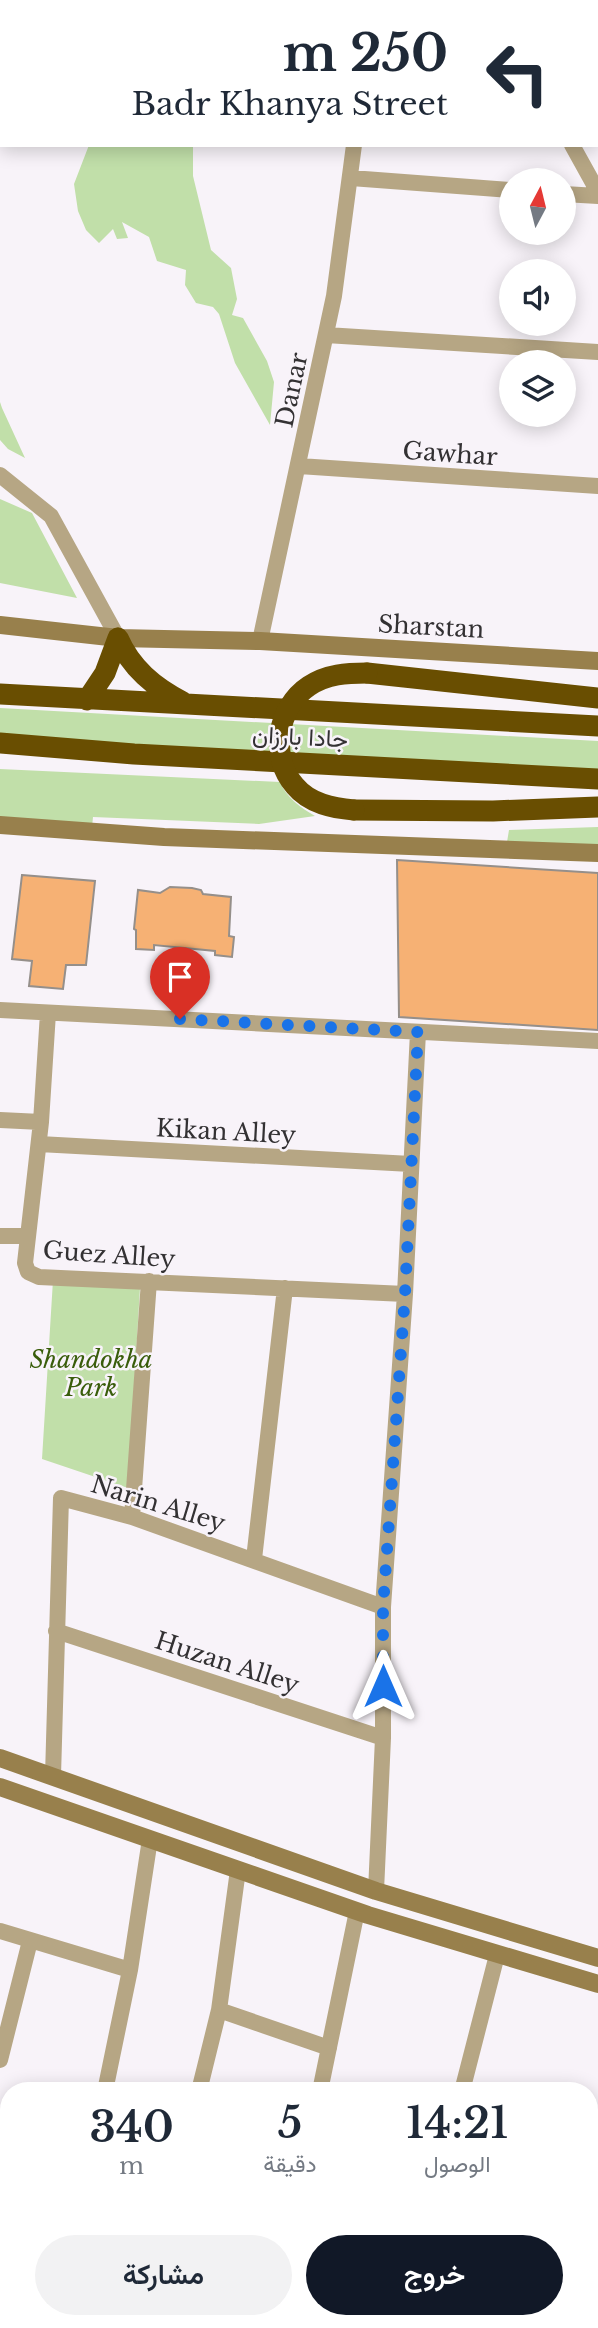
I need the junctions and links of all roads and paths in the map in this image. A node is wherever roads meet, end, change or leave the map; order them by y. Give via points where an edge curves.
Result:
1 (354, 147) edge
2 (573, 147) edge
3 (351, 178) junction
4 (499, 189) edge
5 (576, 194) edge
6 (598, 194) edge
7 (326, 335) junction
8 (598, 352) edge
9 (299, 466) junction
10 (0, 475) edge
11 (598, 486) edge
12 (0, 625) edge
13 (118, 638) junction
14 (260, 641) junction
15 (598, 661) edge
16 (0, 694) edge
17 (598, 698) edge
18 (87, 699) junction
19 (188, 705) junction
20 (598, 726) edge
21 (0, 743) edge
22 (598, 779) edge
23 (598, 807) edge
24 (0, 825) edge
25 (598, 853) edge
26 (0, 1010) edge
27 (48, 1013) junction
28 (418, 1032) junction
29 (598, 1041) edge
30 (0, 1120) edge
31 (41, 1122) junction
32 (39, 1144) junction
33 (411, 1164) junction
34 (0, 1236) edge
35 (28, 1236) junction
36 (149, 1281) junction
37 (285, 1288) junction
38 (405, 1294) junction
39 (132, 1517) junction
40 (254, 1559) junction
41 (383, 1607) junction
42 (56, 1631) junction
43 (383, 1738) junction
44 (0, 1758) edge
45 (53, 1776) junction
46 (0, 1787) edge
47 (150, 1839) junction
48 (238, 1870) junction
49 (376, 1891) junction
50 (357, 1911) junction
51 (0, 1931) edge
52 (30, 1941) junction
53 (497, 1955) junction
54 (598, 1958) edge
55 (130, 1970) junction
56 (598, 1984) edge
57 (219, 2010) junction
58 (329, 2048) junction
59 (0, 2060) edge
60 (106, 2082) edge
61 (201, 2082) edge
62 (322, 2082) edge
63 (464, 2082) edge

1 - 3 street, Danar
2 - 6 street
3 - 4 street
3 - 7 street, Danar
5 - 6 street
7 - 8 street
7 - 9 street, Danar
9 - 11 street, Gawhar
9 - 14 street, Danar
10 - 13 street via 51,516
12 - 13 main road, Sharstan
13 - 14 main road, Sharstan
13 - 18 highway via 105,673
13 - 19 highway via 135,668
14 - 15 main road, Sharstan
16 - 18 highway, جادا بارزان
17 - 23 highway, bridge via 347,673 309,686 292,703 282,722 279,745 283,766 295,786 314,802 337,809
18 - 19 highway, جادا بارزان
19 - 20 highway, جادا بارزان
21 - 22 highway, جادا بارزان
24 - 25 main road via 164,837
26 - 27 street
27 - 28 street
27 - 31 street, Guez Alley
28 - 29 street
28 - 33 street
30 - 31 street
31 - 32 street, Guez Alley
32 - 33 street, Kikan Alley
32 - 35 street, Guez Alley
33 - 38 street
34 - 35 street
35 - 36 street, Guez Alley via 25,1263 28,1272 39,1277
36 - 37 street, Guez Alley
36 - 39 street
37 - 38 street, Guez Alley
37 - 40 street
38 - 41 street
39 - 40 street, Narin Alley
39 - 42 street, Narin Alley via 61,1498
40 - 41 street, Narin Alley
41 - 43 street
42 - 43 street, Huzan Alley
42 - 45 street, Narin Alley
43 - 49 street
44 - 45 main road
45 - 49 main road
46 - 47 main road
47 - 48 main road
47 - 55 street
48 - 50 main road
48 - 57 street
49 - 54 main road
50 - 53 main road
50 - 58 street
51 - 52 street
52 - 55 street
52 - 59 street
53 - 56 main road
53 - 63 street
55 - 60 street
57 - 58 street
57 - 61 street
58 - 62 street

